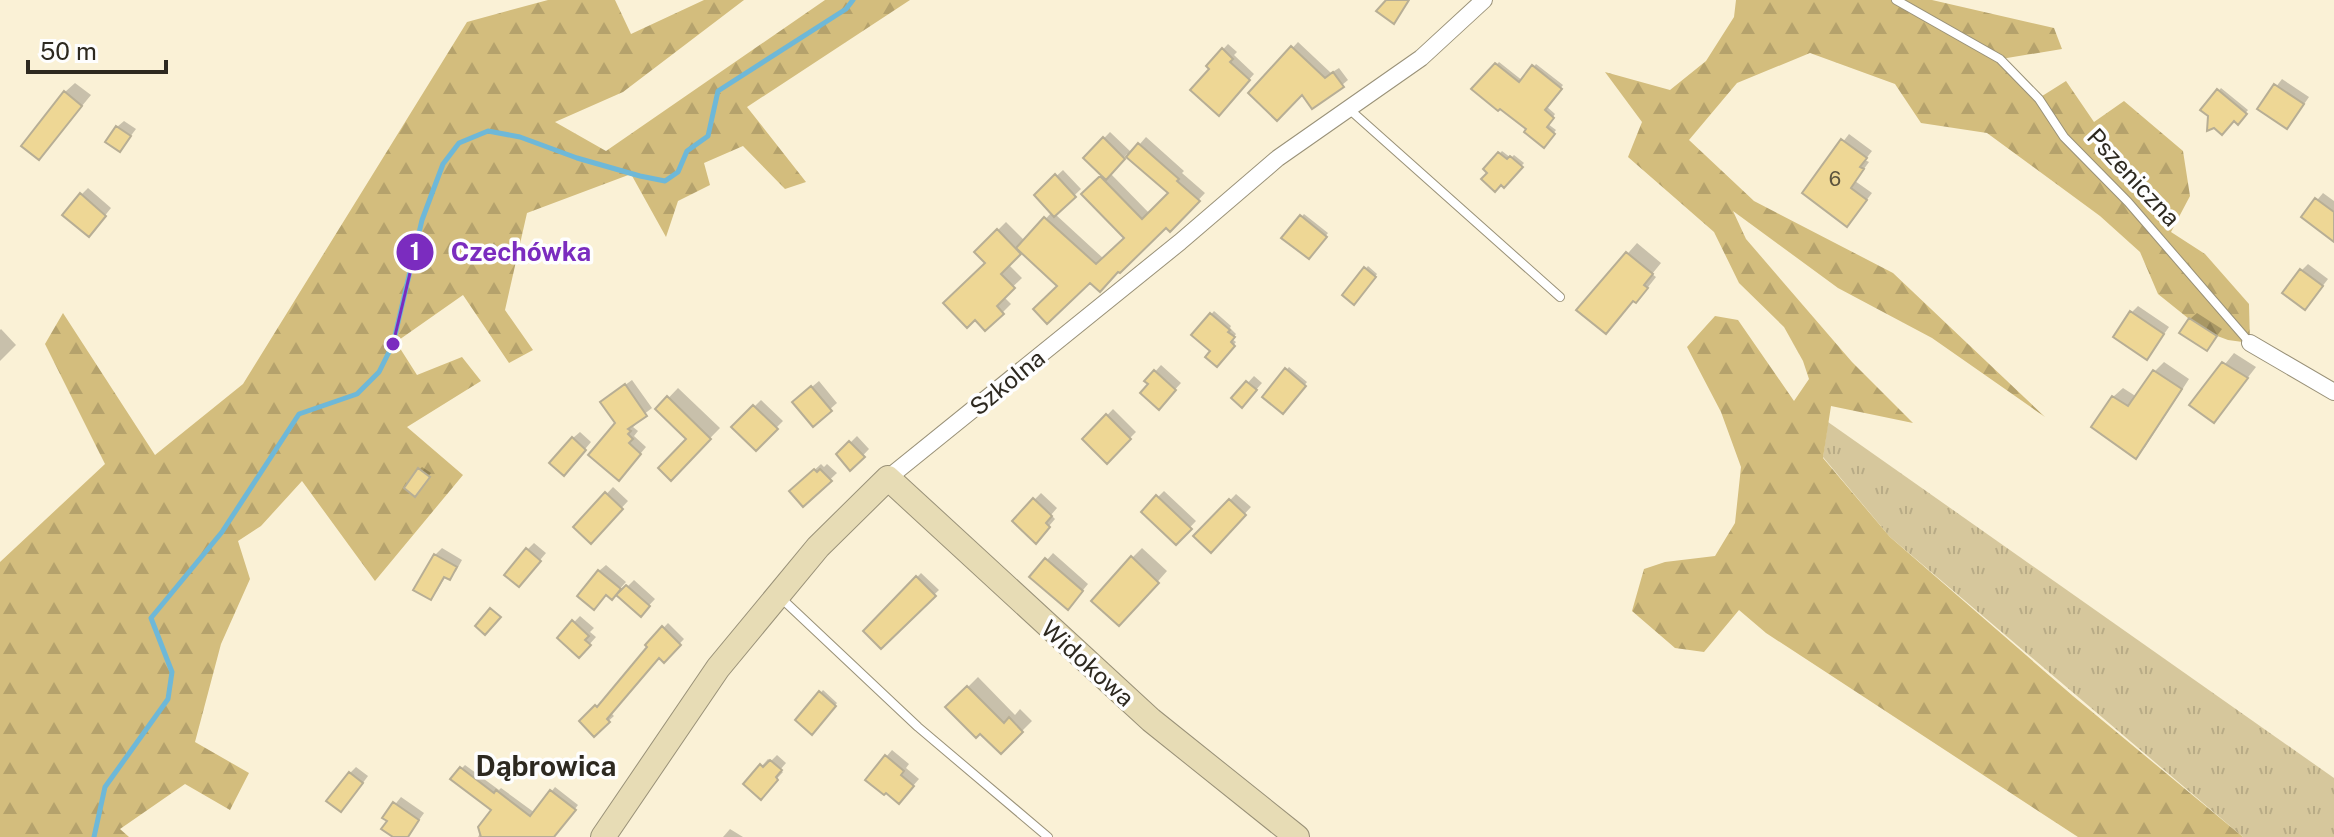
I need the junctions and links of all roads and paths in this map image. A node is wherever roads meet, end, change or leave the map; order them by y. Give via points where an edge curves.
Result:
1 (1484, 0) edge
2 (1896, 0) edge
3 (1349, 109) junction
4 (1560, 297) dead end
5 (2250, 343) joint
6 (2334, 392) edge
7 (888, 478) junction
8 (777, 595) junction
9 (603, 837) edge
10 (1048, 837) edge
11 (1297, 837) edge

1 - 3 street, Szkolna via 1421,58
2 - 5 lane, Pszeniczna via 2000,59
3 - 4 lane
3 - 7 street, Szkolna via 1278,158
5 - 6 street, Pszeniczna
7 - 8 street, Szkolna
7 - 11 street, Widokowa via 1151,720
8 - 9 street, Szkolna via 695,699
8 - 10 lane via 918,727

